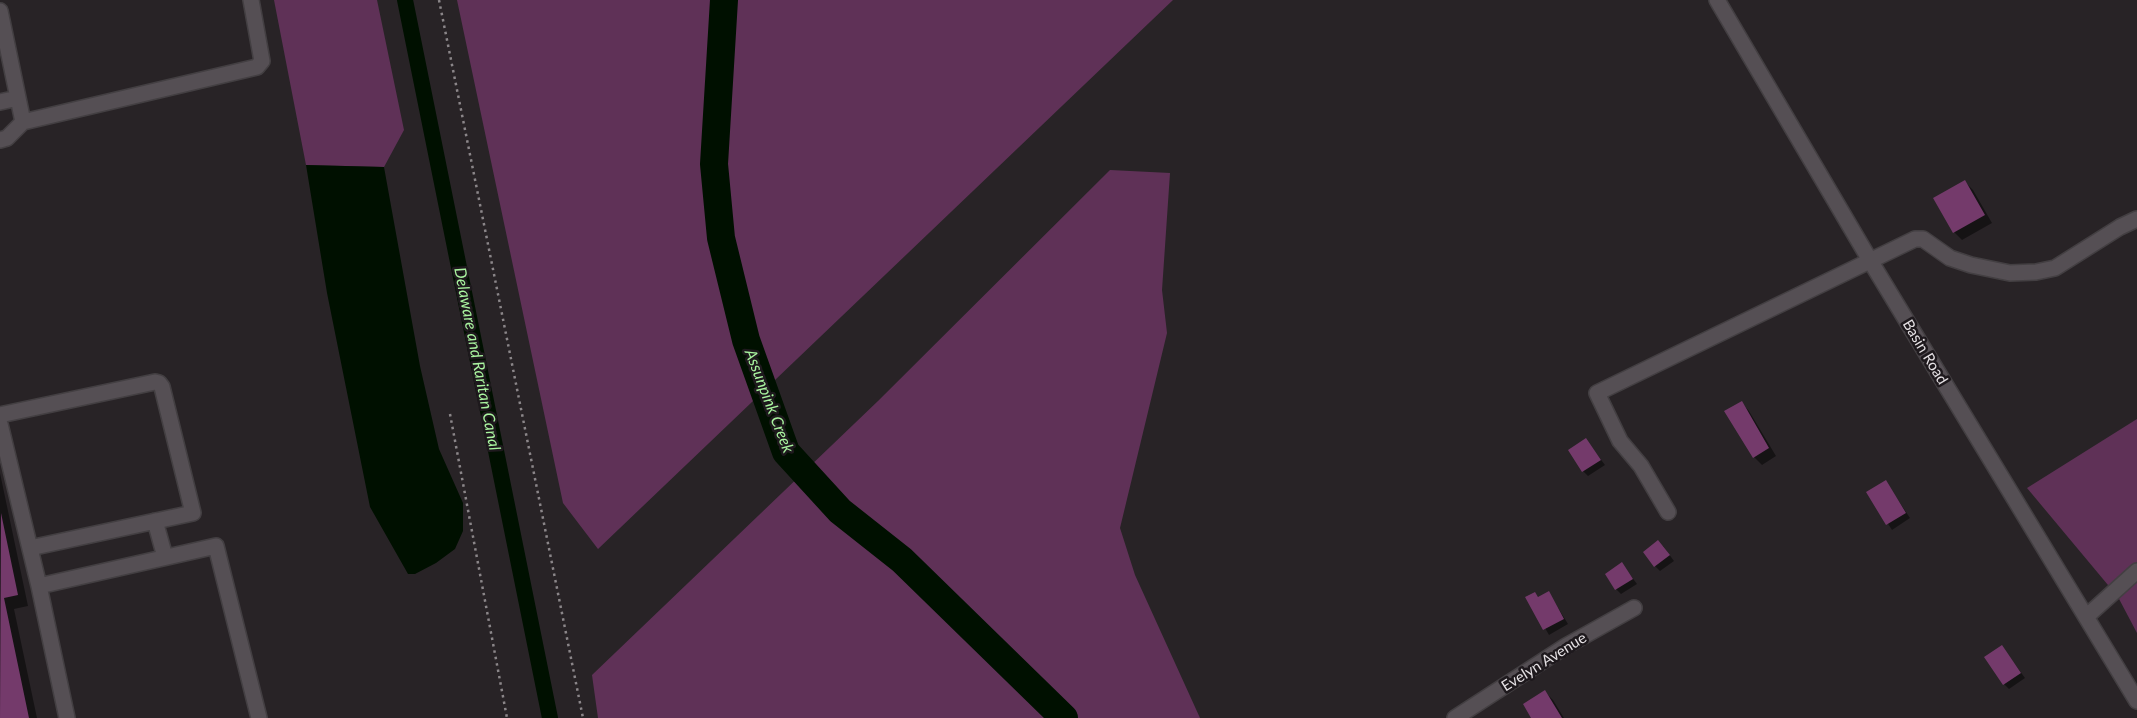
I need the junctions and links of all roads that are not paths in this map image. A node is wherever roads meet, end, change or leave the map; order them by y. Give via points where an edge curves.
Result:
1 (251, 0) edge
2 (1717, 0) edge
3 (0, 11) edge
4 (18, 98) junction
5 (0, 102) edge
6 (23, 122) junction
7 (0, 140) edge
8 (2137, 219) edge
9 (1871, 262) junction
10 (0, 415) edge
11 (0, 424) edge
12 (1668, 512) dead end
13 (156, 521) junction
14 (30, 548) junction
15 (165, 557) junction
16 (2137, 571) edge
17 (39, 586) junction
18 (1634, 608) dead end
19 (2086, 617) junction
20 (2137, 702) edge
21 (67, 718) edge
22 (259, 718) edge
23 (1455, 718) edge

1 - 6 street via 262,61 257,67
2 - 9 street, Basin Road
3 - 4 street
4 - 5 street
4 - 6 street
6 - 7 street via 7,138
8 - 9 street via 2055,268 2036,272 2010,273 1971,265 1950,258 1923,239 1915,239
9 - 12 street via 1597,393 1620,442 1641,466
9 - 19 street, Basin Road
10 - 13 street via 159,383 193,512
11 - 14 street
13 - 14 street
13 - 15 street
14 - 17 street
15 - 17 street
15 - 22 street via 216,546
16 - 19 street
17 - 21 street
18 - 23 street, Evelyn Avenue via 1566,646
19 - 20 street, Basin Road

